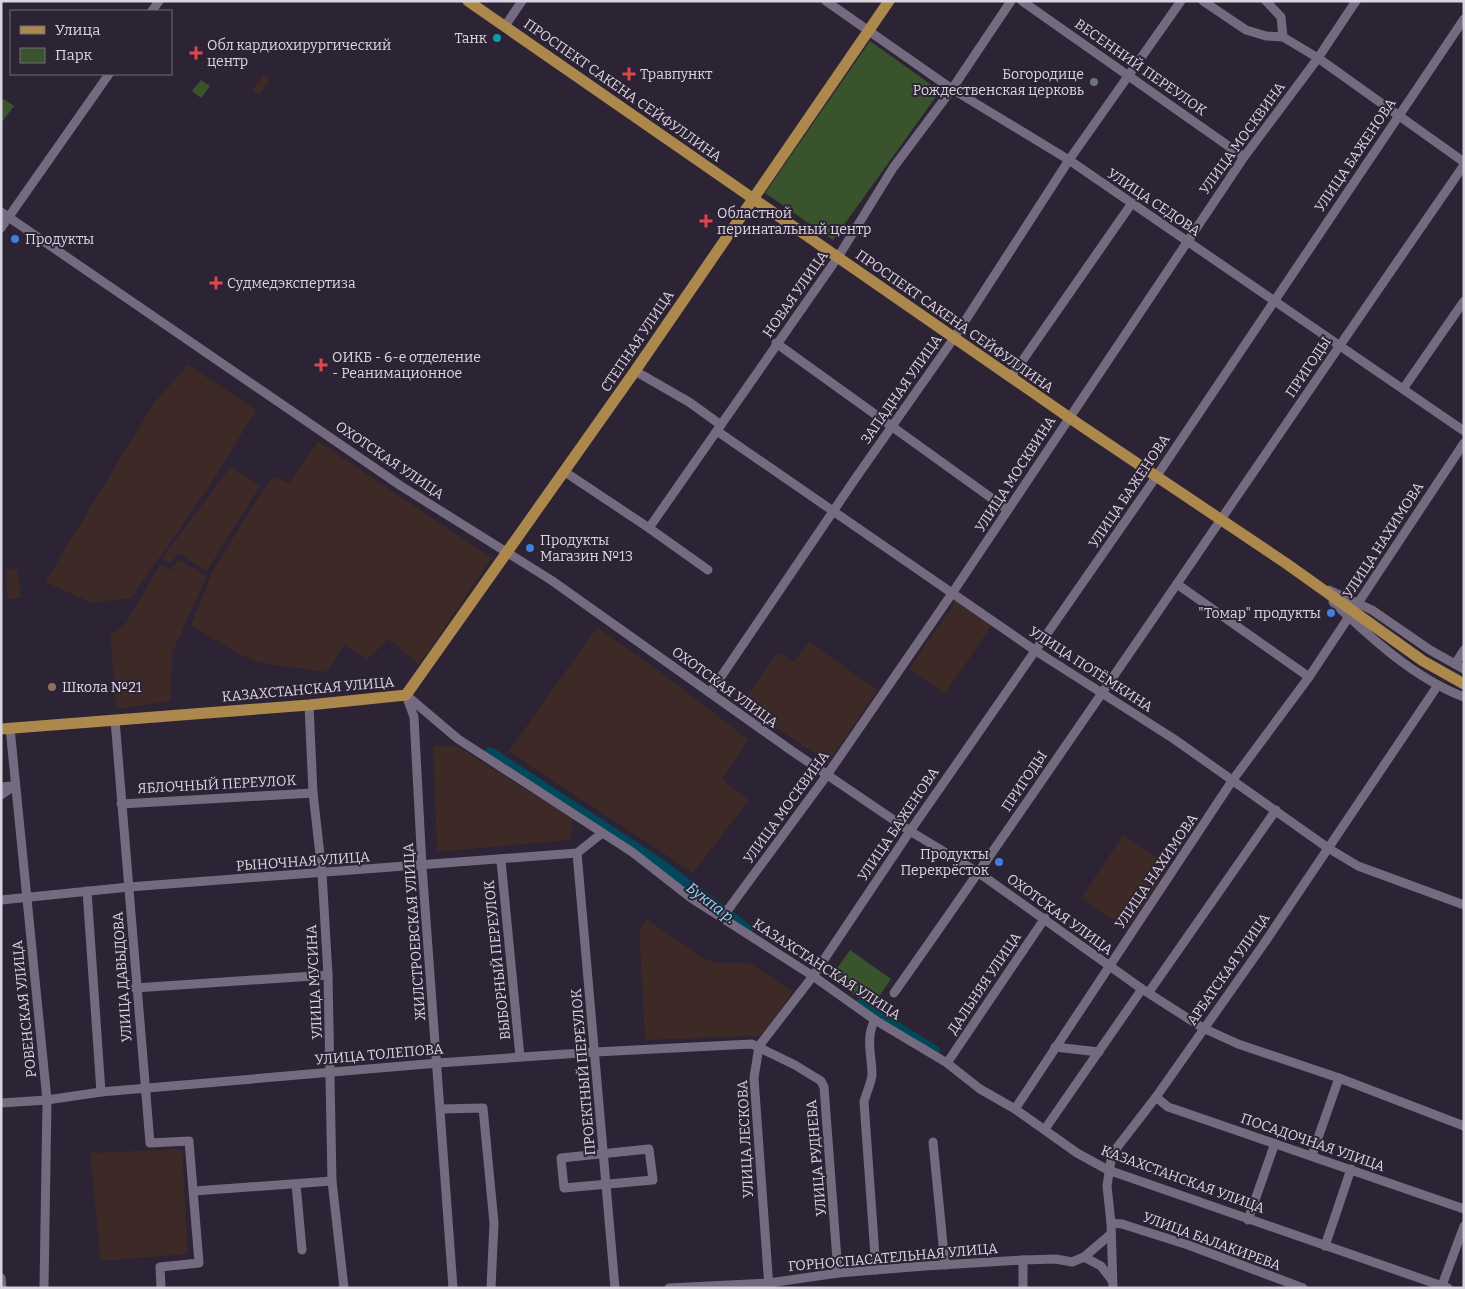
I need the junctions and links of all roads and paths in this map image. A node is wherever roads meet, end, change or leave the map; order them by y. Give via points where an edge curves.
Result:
1 (468, 1) edge
2 (522, 1) edge
3 (826, 1) edge
4 (889, 1) edge
5 (1011, 1) edge
6 (1022, 1) edge
7 (1182, 1) edge
8 (1203, 1) edge
9 (1266, 1) edge
10 (1356, 1) edge
11 (1464, 19) edge
12 (505, 26) junction
13 (868, 31) junction
14 (1283, 37) junction
15 (1318, 58) junction
16 (108, 75) edge
17 (1130, 76) junction
18 (952, 89) junction
19 (1397, 116) junction
20 (1244, 157) junction
21 (1069, 160) junction
22 (1464, 163) edge
23 (753, 198) junction
24 (1132, 203) junction
25 (1, 212) edge
26 (9, 218) junction
27 (1, 228) edge
28 (1186, 240) junction
29 (838, 258) junction
30 (1274, 300) junction
31 (1464, 301) edge
32 (954, 338) junction
33 (776, 343) junction
34 (1340, 345) junction
35 (635, 372) junction
36 (1011, 377) junction
37 (1403, 389) junction
38 (1069, 417) junction
39 (892, 426) junction
40 (719, 428) junction
41 (1464, 431) edge
42 (1464, 442) edge
43 (565, 472) junction
44 (1156, 477) junction
45 (834, 510) junction
46 (1008, 510) junction
47 (1222, 521) junction
48 (650, 528) junction
49 (508, 554) junction
50 (708, 570) dead end
51 (1177, 584) junction
52 (953, 592) junction
53 (1353, 610) junction
54 (1036, 650) junction
55 (1464, 650) edge
56 (1454, 664) junction
57 (1464, 669) edge
58 (1309, 677) junction
59 (1464, 684) edge
60 (1438, 685) junction
61 (710, 693) junction
62 (1101, 693) junction
63 (406, 695) junction
64 (1464, 698) edge
65 (309, 705) junction
66 (115, 720) junction
67 (6, 728) edge
68 (827, 775) junction
69 (1232, 781) junction
70 (14, 786) junction
71 (1, 787) edge
72 (314, 793) junction
73 (1, 795) edge
74 (121, 804) junction
75 (1276, 810) junction
76 (910, 831) junction
77 (601, 834) junction
78 (1328, 848) junction
79 (577, 853) junction
80 (501, 861) junction
81 (422, 866) junction
82 (322, 873) junction
83 (979, 873) junction
84 (129, 887) junction
85 (87, 891) junction
86 (26, 898) junction
87 (1, 900) edge
88 (1464, 905) edge
89 (727, 911) dead end
90 (1045, 918) junction
91 (1109, 966) junction
92 (328, 975) junction
93 (813, 976) junction
94 (135, 988) junction
95 (1145, 990) junction
96 (894, 993) dead end
97 (875, 1020) junction
98 (1203, 1028) junction
99 (759, 1046) junction
100 (1055, 1047) junction
101 (595, 1052) junction
102 (1099, 1052) junction
103 (520, 1058) junction
104 (438, 1063) junction
105 (947, 1064) junction
106 (332, 1071) junction
107 (1339, 1078) junction
108 (144, 1089) junction
109 (101, 1092) junction
110 (1156, 1097) junction
111 (46, 1100) junction
112 (1, 1103) edge
113 (442, 1109) junction
114 (1015, 1109) junction
115 (1464, 1126) edge
116 (1045, 1129) junction
117 (933, 1142) dead end
118 (1274, 1143) junction
119 (604, 1153) junction
120 (1312, 1156) junction
121 (1351, 1169) junction
122 (1108, 1170) junction
123 (332, 1181) junction
124 (296, 1184) junction
125 (606, 1185) junction
126 (194, 1191) junction
127 (1464, 1209) edge
128 (1248, 1220) junction
129 (1111, 1224) junction
130 (1464, 1226) edge
131 (1111, 1234) junction
132 (1325, 1246) junction
133 (302, 1250) dead end
134 (1084, 1256) junction
135 (1023, 1260) junction
136 (945, 1265) junction
137 (876, 1270) junction
138 (838, 1273) junction
139 (1, 1278) edge
140 (1112, 1283) edge
141 (769, 1285) edge
142 (1444, 1287) edge
143 (2, 1288) edge
144 (44, 1288) edge
145 (161, 1288) edge
146 (344, 1288) edge
147 (453, 1288) edge
148 (491, 1288) edge
149 (615, 1288) edge
150 (668, 1288) edge
151 (1022, 1288) edge
152 (1303, 1288) edge

1 - 12 main road, ПРОСПЕКТ САКЕНА СЕЙФУЛЛИНА
2 - 12 street
3 - 13 street, УЛИЦА СЕДОВА
4 - 13 main road, СТЕПНАЯ УЛИЦА
5 - 18 street, НОВАЯ УЛИЦА
6 - 17 street, ВЕСЕННИЙ ПЕРЕУЛОК
7 - 17 street, ЗАПАДНАЯ УЛИЦА
8 - 14 street via 1246,30
9 - 14 street via 1280,17
10 - 15 street, УЛИЦА МОСКВИНА
11 - 19 street, УЛИЦА БАЖЕНОВА
12 - 23 main road, ПРОСПЕКТ САКЕНА СЕЙФУЛЛИНА
13 - 18 street, УЛИЦА СЕДОВА
13 - 23 main road, СТЕПНАЯ УЛИЦА
14 - 15 street
15 - 19 street
15 - 20 street, УЛИЦА МОСКВИНА
16 - 26 street
17 - 20 street, ВЕСЕННИЙ ПЕРЕУЛОК
17 - 21 street, ЗАПАДНАЯ УЛИЦА
18 - 21 street, УЛИЦА СЕДОВА
18 - 29 street, НОВАЯ УЛИЦА via 893,168
19 - 22 street
19 - 30 street, УЛИЦА БАЖЕНОВА
20 - 28 street, УЛИЦА МОСКВИНА
21 - 24 street, УЛИЦА СЕДОВА
21 - 32 street, ЗАПАДНАЯ УЛИЦА
22 - 34 street, ПРИГОДЫ
23 - 29 main road, ПРОСПЕКТ САКЕНА СЕЙФУЛЛИНА
23 - 35 main road, СТЕПНАЯ УЛИЦА
24 - 28 street, УЛИЦА СЕДОВА
24 - 36 street
25 - 26 street, ОХОТСКАЯ УЛИЦА
26 - 27 street
26 - 49 street, ОХОТСКАЯ УЛИЦА via 408,490
28 - 30 street, УЛИЦА СЕДОВА
28 - 38 street, УЛИЦА МОСКВИНА
29 - 32 main road, ПРОСПЕКТ САКЕНА СЕЙФУЛЛИНА
29 - 33 street, НОВАЯ УЛИЦА
30 - 34 street, УЛИЦА СЕДОВА
30 - 44 street, УЛИЦА БАЖЕНОВА
31 - 37 street
32 - 36 main road, ПРОСПЕКТ САКЕНА СЕЙФУЛЛИНА
32 - 39 street, ЗАПАДНАЯ УЛИЦА
33 - 39 street
33 - 40 street, НОВАЯ УЛИЦА
34 - 37 street, УЛИЦА СЕДОВА
34 - 47 street, ПРИГОДЫ
35 - 40 street, УЛИЦА ПОТЁМКИНА via 689,402
35 - 43 main road, СТЕПНАЯ УЛИЦА
36 - 38 main road, ПРОСПЕКТ САКЕНА СЕЙФУЛЛИНА
37 - 41 street, УЛИЦА СЕДОВА
38 - 44 main road, ПРОСПЕКТ САКЕНА СЕЙФУЛЛИНА
38 - 46 street, УЛИЦА МОСКВИНА
39 - 45 street, ЗАПАДНАЯ УЛИЦА
39 - 46 street
40 - 45 street, УЛИЦА ПОТЁМКИНА
40 - 48 street, НОВАЯ УЛИЦА
42 - 53 street, УЛИЦА НАХИМОВА
43 - 48 street
43 - 49 main road, СТЕПНАЯ УЛИЦА
44 - 47 main road, ПРОСПЕКТ САКЕНА СЕЙФУЛЛИНА
44 - 54 street, УЛИЦА БАЖЕНОВА
45 - 52 street, УЛИЦА ПОТЁМКИНА
45 - 61 street, ЗАПАДНАЯ УЛИЦА
46 - 52 street, УЛИЦА МОСКВИНА
47 - 51 street, ПРИГОДЫ
47 - 53 main road, ПРОСПЕКТ САКЕНА СЕЙФУЛЛИНА
48 - 50 street
49 - 61 street, ОХОТСКАЯ УЛИЦА via 551,580
49 - 63 main road, СТЕПНАЯ УЛИЦА
51 - 58 street
51 - 62 street, ПРИГОДЫ
52 - 54 street, УЛИЦА ПОТЁМКИНА
52 - 68 street, УЛИЦА МОСКВИНА
53 - 56 street
53 - 58 street, УЛИЦА НАХИМОВА
53 - 59 main road, ПРОСПЕКТ САКЕНА СЕЙФУЛЛИНА via 1423,661
53 - 60 street via 1378,643
54 - 62 street, УЛИЦА ПОТЁМКИНА
54 - 76 street, УЛИЦА БАЖЕНОВА
55 - 56 street
56 - 57 street
58 - 69 street, УЛИЦА НАХИМОВА
60 - 64 street
60 - 78 street, АРБАТСКАЯ УЛИЦА
61 - 68 street, ОХОТСКАЯ УЛИЦА
62 - 69 street, УЛИЦА ПОТЁМКИНА via 1174,739
62 - 83 street, ПРИГОДЫ
63 - 65 main road, КАЗАХСТАНСКАЯ УЛИЦА
63 - 77 street, КАЗАХСТАНСКАЯ УЛИЦА via 458,738
63 - 81 street, ЖИЛСТРОЕВСКАЯ УЛИЦА via 414,717
65 - 66 main road, КАЗАХСТАНСКАЯ УЛИЦА
65 - 72 street, УЛИЦА МУСИНА
66 - 67 main road, КАЗАХСТАНСКАЯ УЛИЦА
66 - 74 street, УЛИЦА ДАВЫДОВА
67 - 70 street, РОВЕНСКАЯ УЛИЦА
68 - 76 street, ОХОТСКАЯ УЛИЦА
68 - 89 street, УЛИЦА МОСКВИНА
69 - 75 street, УЛИЦА ПОТЁМКИНА
69 - 91 street, УЛИЦА НАХИМОВА
70 - 71 street
70 - 73 street
70 - 86 street, РОВЕНСКАЯ УЛИЦА
72 - 74 street, ЯБЛОЧНЫЙ ПЕРЕУЛОК
72 - 82 street, УЛИЦА МУСИНА
74 - 84 street, УЛИЦА ДАВЫДОВА
75 - 78 street, УЛИЦА ПОТЁМКИНА
75 - 95 street
76 - 83 street, ОХОТСКАЯ УЛИЦА
76 - 93 street, УЛИЦА БАЖЕНОВА
77 - 79 street
77 - 93 street, КАЗАХСТАНСКАЯ УЛИЦА via 632,852 692,898
78 - 88 street, УЛИЦА ПОТЁМКИНА via 1366,869
78 - 98 street, АРБАТСКАЯ УЛИЦА
79 - 80 street, РЫНОЧНАЯ УЛИЦА
79 - 101 street, ПРОЕКТНЫЙ ПЕРЕУЛОК
80 - 81 street, РЫНОЧНАЯ УЛИЦА
80 - 103 street, ВЫБОРНЫЙ ПЕРЕУЛОК
81 - 82 street, РЫНОЧНАЯ УЛИЦА
81 - 104 street, ЖИЛСТРОЕВСКАЯ УЛИЦА
82 - 84 street, РЫНОЧНАЯ УЛИЦА
82 - 92 street, УЛИЦА МУСИНА
83 - 90 street, ОХОТСКАЯ УЛИЦА
83 - 96 street, ПРИГОДЫ
84 - 85 street, РЫНОЧНАЯ УЛИЦА
84 - 94 street, УЛИЦА ДАВЫДОВА
85 - 86 street, РЫНОЧНАЯ УЛИЦА
85 - 109 street
86 - 87 street, РЫНОЧНАЯ УЛИЦА
86 - 111 street, РОВЕНСКАЯ УЛИЦА
90 - 91 street, ОХОТСКАЯ УЛИЦА
90 - 105 street, ДАЛЬНЯЯ УЛИЦА
91 - 95 street, ОХОТСКАЯ УЛИЦА
91 - 100 street, УЛИЦА НАХИМОВА
92 - 94 street
92 - 106 street, УЛИЦА МУСИНА
93 - 97 street, КАЗАХСТАНСКАЯ УЛИЦА
93 - 99 street, УЛИЦА ЛЕСКОВА
94 - 108 street, УЛИЦА ДАВЫДОВА
95 - 98 street, ОХОТСКАЯ УЛИЦА
95 - 102 street
97 - 105 street, КАЗАХСТАНСКАЯ УЛИЦА
97 - 137 street via 869,1040 872,1077 864,1102
98 - 107 street, ОХОТСКАЯ УЛИЦА via 1238,1044
98 - 110 street, АРБАТСКАЯ УЛИЦА
99 - 101 street, УЛИЦА ТОЛЕПОВА
99 - 138 street, УЛИЦА РУДНЕВА via 821,1081 824,1087
99 - 141 street, УЛИЦА ЛЕСКОВА via 754,1078
100 - 102 street
100 - 114 street, УЛИЦА НАХИМОВА
101 - 103 street, УЛИЦА ТОЛЕПОВА
101 - 119 street, ПРОЕКТНЫЙ ПЕРЕУЛОК
102 - 116 street
103 - 104 street, УЛИЦА ТОЛЕПОВА
104 - 106 street, УЛИЦА ТОЛЕПОВА
104 - 113 street, ЖИЛСТРОЕВСКАЯ УЛИЦА
105 - 114 street, КАЗАХСТАНСКАЯ УЛИЦА via 980,1089
106 - 108 street, УЛИЦА ТОЛЕПОВА
106 - 123 street, УЛИЦА МУСИНА
107 - 115 street, ОХОТСКАЯ УЛИЦА
107 - 120 street
108 - 109 street, УЛИЦА ТОЛЕПОВА
108 - 126 street, УЛИЦА ДАВЫДОВА via 150,1143 189,1141
109 - 111 street, УЛИЦА ТОЛЕПОВА
110 - 118 street, ПОСАДОЧНАЯ УЛИЦА via 1168,1107
110 - 122 street, АРБАТСКАЯ УЛИЦА via 1112,1154
111 - 112 street, УЛИЦА ТОЛЕПОВА
111 - 144 street, РОВЕНСКАЯ УЛИЦА
113 - 147 street, ЖИЛСТРОЕВСКАЯ УЛИЦА
113 - 148 street via 483,1108 494,1222
114 - 116 street, КАЗАХСТАНСКАЯ УЛИЦА
116 - 122 street, КАЗАХСТАНСКАЯ УЛИЦА via 1077,1153
117 - 136 street
118 - 120 street, ПОСАДОЧНАЯ УЛИЦА
118 - 128 street
119 - 125 street, ПРОЕКТНЫЙ ПЕРЕУЛОК
119 - 125 street via 561,1158 564,1188
119 - 125 street via 649,1149 653,1180
120 - 121 street, ПОСАДОЧНАЯ УЛИЦА
121 - 127 street, ПОСАДОЧНАЯ УЛИЦА
121 - 132 street
122 - 128 street, КАЗАХСТАНСКАЯ УЛИЦА
122 - 129 street, АРБАТСКАЯ УЛИЦА
123 - 124 street
123 - 146 street, УЛИЦА МУСИНА
124 - 126 street
124 - 133 street
125 - 149 street, ПРОЕКТНЫЙ ПЕРЕУЛОК
126 - 145 street, УЛИЦА ДАВЫДОВА via 198,1263 160,1267
128 - 132 street, КАЗАХСТАНСКАЯ УЛИЦА
129 - 131 street, АРБАТСКАЯ УЛИЦА
129 - 152 street, УЛИЦА БАЛАКИРЕВА via 1122,1224 1188,1245
130 - 142 street
131 - 134 street
131 - 140 street, АРБАТСКАЯ УЛИЦА
132 - 142 street, КАЗАХСТАНСКАЯ УЛИЦА
134 - 135 street, ГОРНОСПАСАТЕЛЬНАЯ УЛИЦА via 1072,1262
134 - 140 street via 1100,1266
135 - 136 street, ГОРНОСПАСАТЕЛЬНАЯ УЛИЦА
135 - 151 street
136 - 137 street, ГОРНОСПАСАТЕЛЬНАЯ УЛИЦА
137 - 138 street, ГОРНОСПАСАТЕЛЬНАЯ УЛИЦА
138 - 141 street, ГОРНОСПАСАТЕЛЬНАЯ УЛИЦА
139 - 143 street
141 - 150 street, ГОРНОСПАСАТЕЛЬНАЯ УЛИЦА

